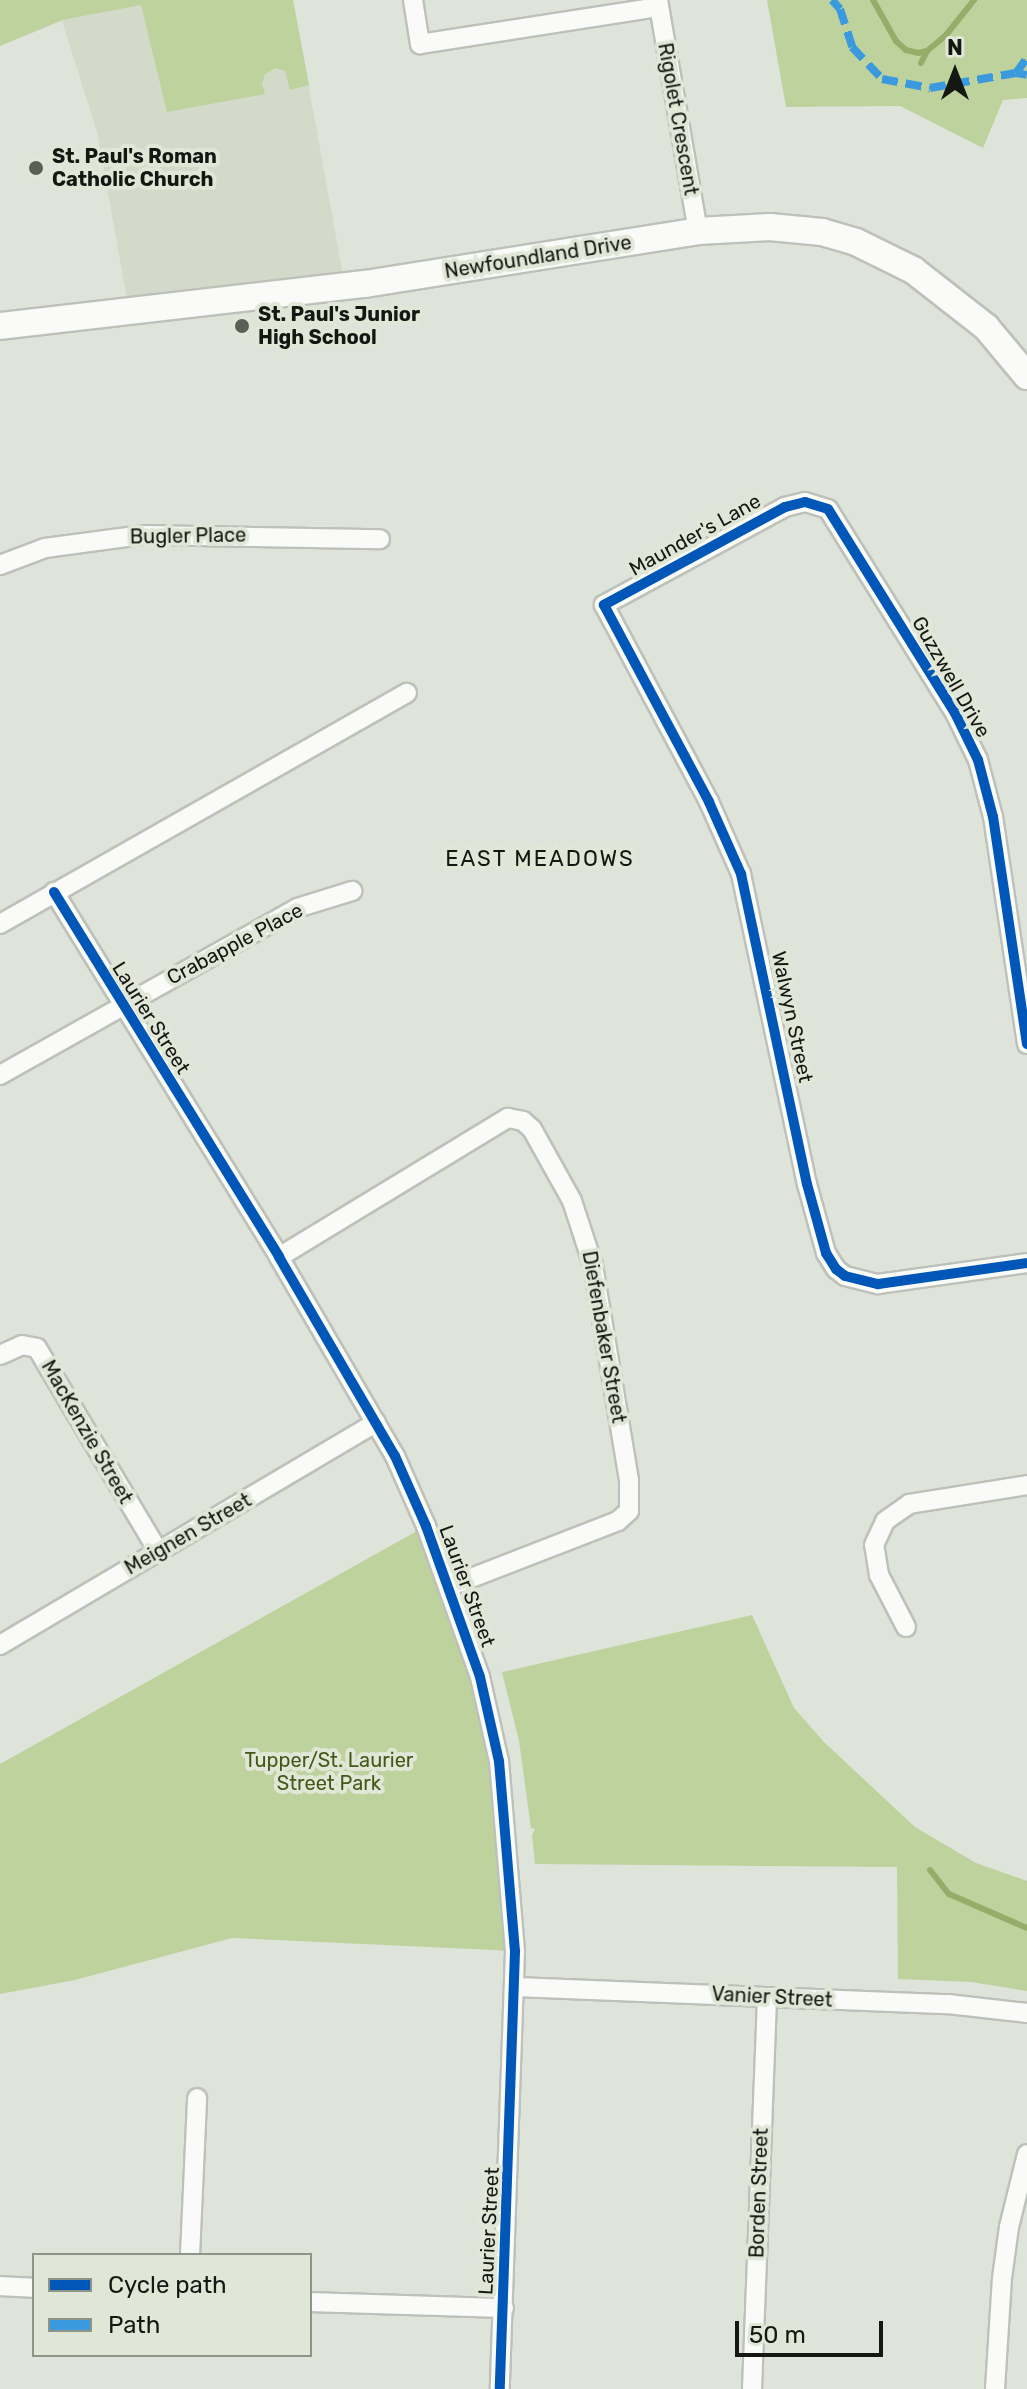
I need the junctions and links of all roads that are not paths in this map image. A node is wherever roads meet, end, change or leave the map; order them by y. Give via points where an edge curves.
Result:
1 (413, 0) edge
2 (658, 3) edge
3 (698, 231) junction
4 (0, 326) edge
5 (1027, 376) edge
6 (805, 502) joint
7 (380, 539) dead end
8 (0, 565) edge
9 (604, 605) joint
10 (407, 693) dead end
11 (352, 891) dead end
12 (54, 892) junction
13 (0, 924) edge
14 (121, 1006) junction
15 (1027, 1044) edge
16 (0, 1075) edge
17 (279, 1257) junction
18 (1027, 1263) edge
19 (0, 1355) edge
20 (376, 1423) junction
21 (1027, 1485) edge
22 (158, 1551) junction
23 (448, 1587) junction
24 (906, 1627) dead end
25 (0, 1645) edge
26 (516, 1987) junction
27 (767, 1997) junction
28 (1027, 2013) edge
29 (197, 2098) dead end
30 (1027, 2154) edge
31 (190, 2253) edge
32 (0, 2286) edge
33 (32, 2288) edge
34 (312, 2302) edge
35 (504, 2308) junction
36 (500, 2389) edge
37 (752, 2389) edge
38 (995, 2389) edge

1 - 2 street, Rigolet Crescent via 420,44
2 - 3 street, Rigolet Crescent
3 - 4 street, Newfoundland Drive via 355,285
3 - 5 street, Newfoundland Drive via 770,227 822,232 856,242 938,287 986,327
6 - 9 street, Maunder's Lane via 767,515
6 - 15 street, Guzzwell Drive via 828,509 842,529 955,713 978,760 993,817
7 - 8 street, Bugler Place via 143,535 45,548
9 - 18 street, Walwyn Street via 709,802 741,874 807,1184 826,1253 836,1269 878,1284
10 - 12 street
11 - 14 street, Crabapple Place via 297,908
12 - 13 street
12 - 14 street, Laurier Street
14 - 16 street, Crabapple Place
14 - 17 street, Laurier Street
17 - 20 street, Laurier Street
17 - 23 street, Diefenbaker Street via 508,1118 532,1129 572,1201 593,1265 629,1481 629,1511 618,1521
19 - 22 street, MacKenzie Street via 22,1345 37,1348
20 - 22 street, Meignen Street
20 - 23 street, Laurier Street via 411,1491
21 - 24 street via 909,1504 885,1521 874,1545 879,1575
22 - 25 street, Meignen Street
23 - 26 street, Laurier Street via 480,1677 499,1761
26 - 27 street, Vanier Street
26 - 35 street, Laurier Street
27 - 28 street, Vanier Street via 948,2004
27 - 37 street, Borden Street
29 - 31 street
30 - 38 street via 1002,2278
32 - 33 street
34 - 35 street
35 - 36 street, Laurier Street

